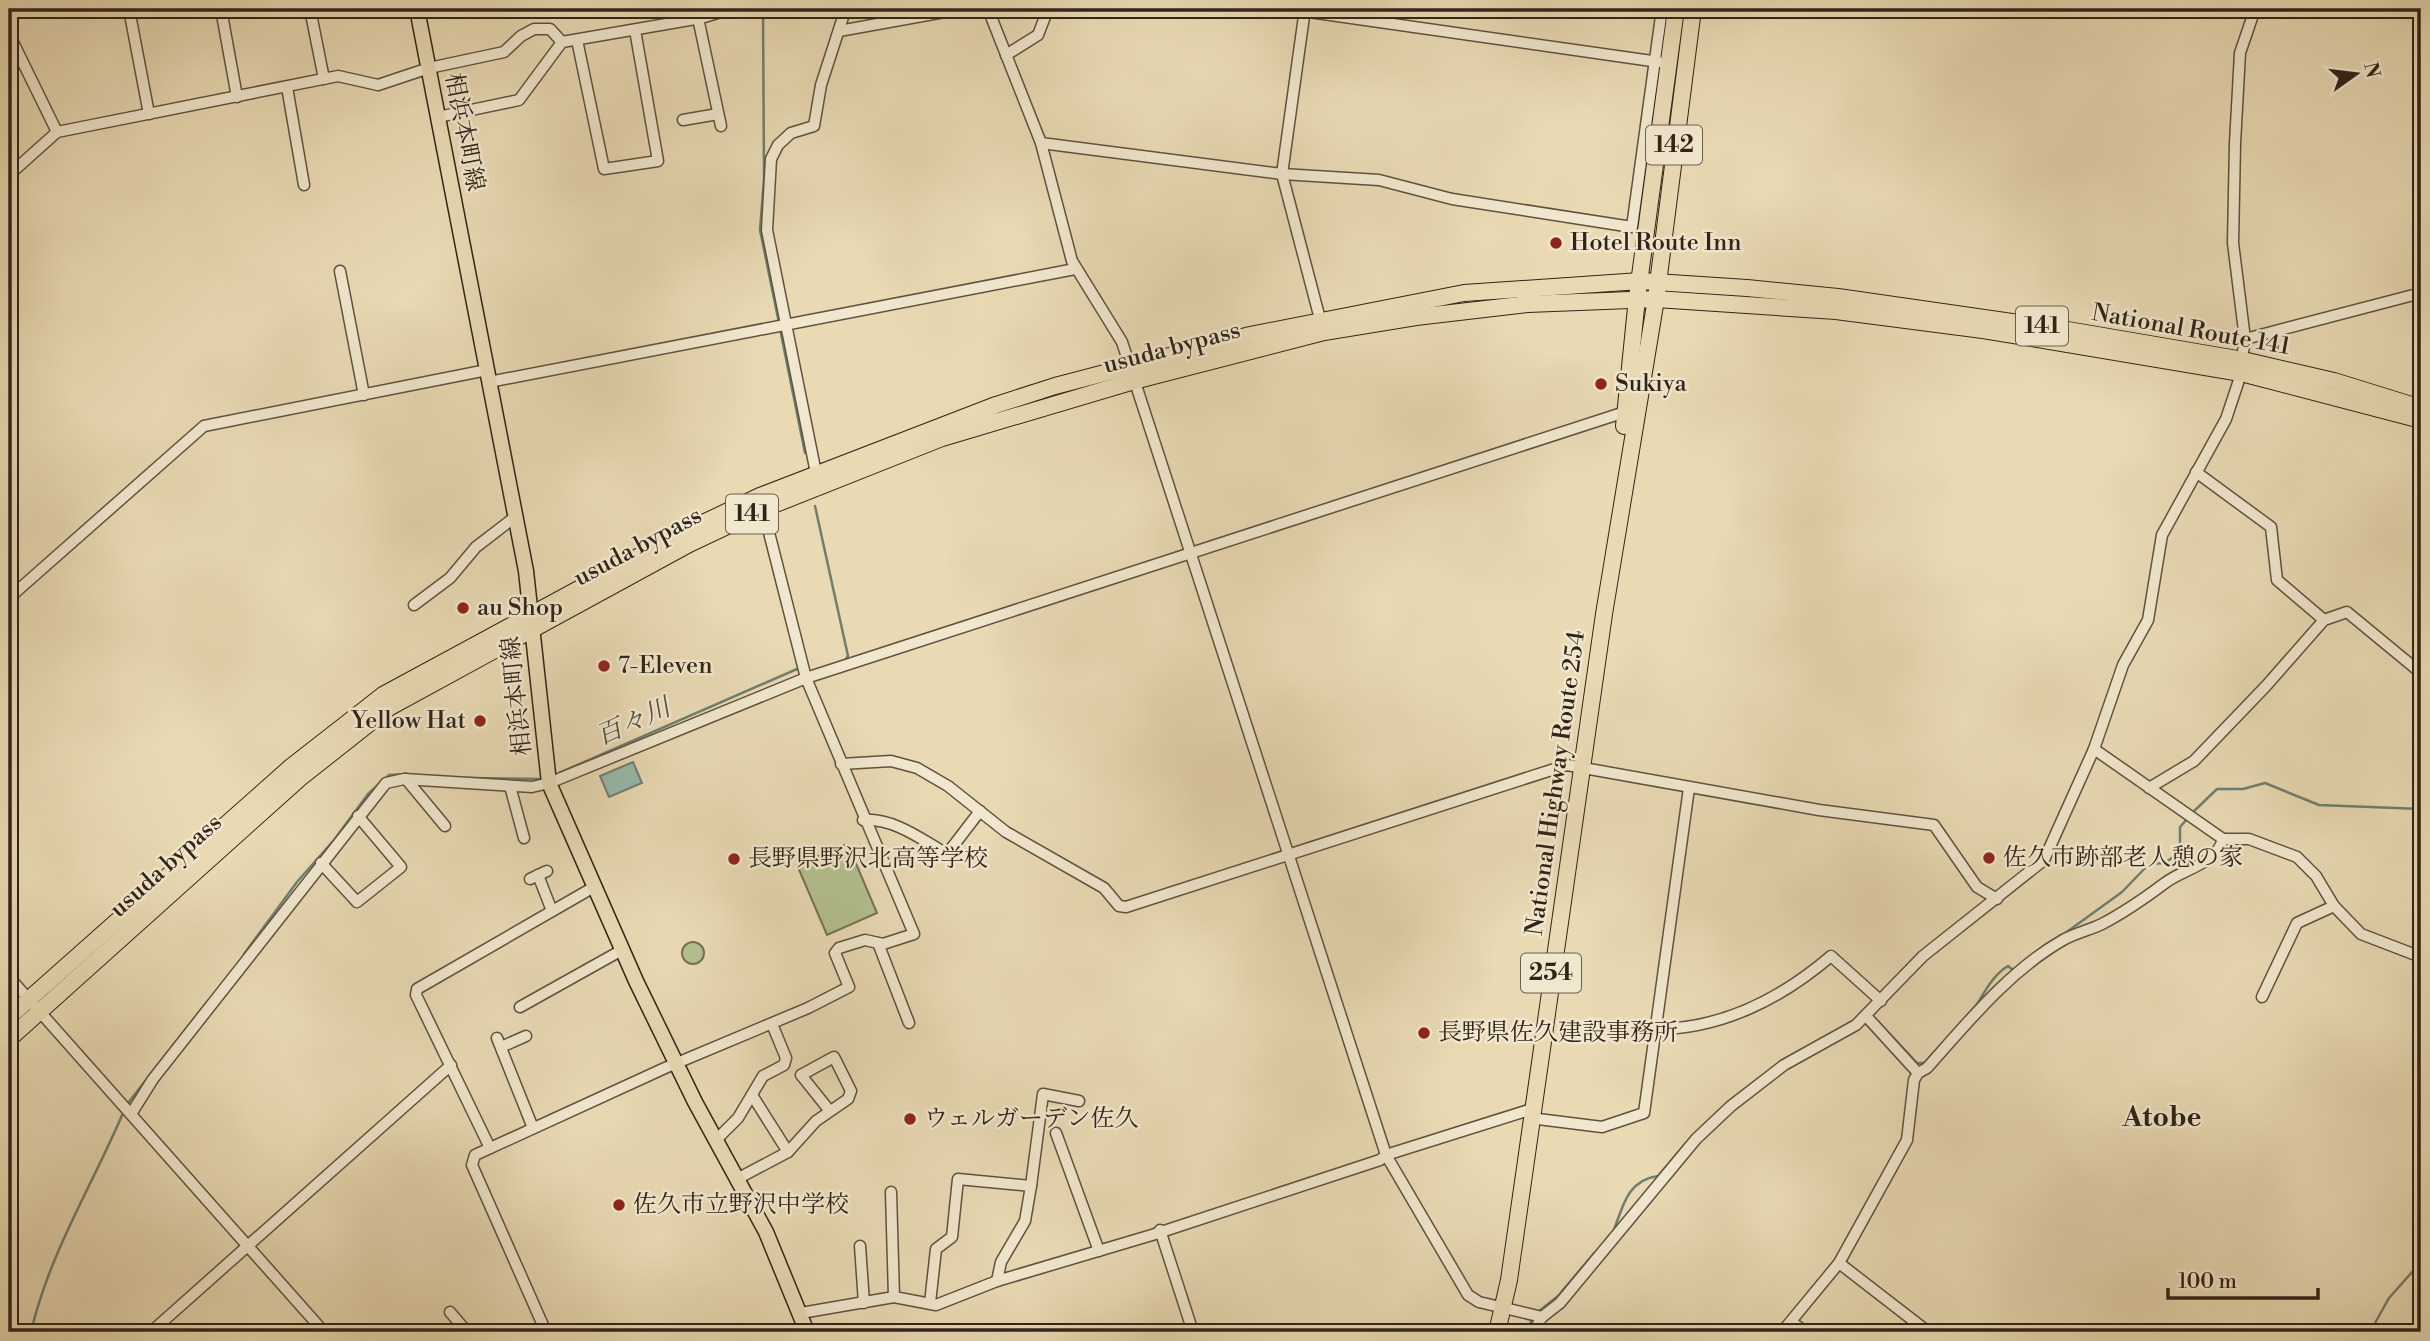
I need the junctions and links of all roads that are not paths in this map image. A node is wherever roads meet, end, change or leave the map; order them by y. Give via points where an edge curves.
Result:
1 (130, 9) edge
2 (220, 9) edge
3 (310, 9) edge
4 (417, 9) edge
5 (731, 9) edge
6 (842, 9) edge
7 (961, 9) edge
8 (988, 9) edge
9 (1048, 9) edge
10 (1288, 9) edge
11 (1662, 9) edge
12 (1676, 9) edge
13 (1693, 9) edge
14 (2255, 9) edge
15 (1305, 10) edge
16 (698, 18) junction
17 (635, 30) junction
18 (839, 31) junction
19 (9, 34) edge
20 (578, 40) junction
21 (562, 42) junction
22 (1006, 55) junction
23 (1662, 62) junction
24 (429, 68) junction
25 (324, 79) junction
26 (287, 87) junction
27 (237, 97) junction
28 (149, 114) junction
29 (438, 117) junction
30 (683, 120) dead end
31 (57, 132) junction
32 (1041, 143) junction
33 (9, 174) edge
34 (1282, 174) junction
35 (304, 185) dead end
36 (1075, 269) junction
37 (340, 271) dead end
38 (1650, 287) junction
39 (2421, 293) edge
40 (1637, 298) junction
41 (1320, 320) junction
42 (786, 324) junction
43 (2245, 339) junction
44 (2242, 366) junction
45 (1132, 373) junction
46 (488, 376) junction
47 (364, 395) junction
48 (2421, 408) edge
49 (1625, 412) junction
50 (2421, 420) edge
51 (2196, 472) junction
52 (816, 473) junction
53 (764, 509) junction
54 (516, 517) junction
55 (1190, 553) junction
56 (9, 598) edge
57 (414, 605) dead end
58 (1604, 614) junction
59 (2323, 620) junction
60 (533, 622) junction
61 (2421, 673) edge
62 (806, 678) junction
63 (2094, 749) junction
64 (841, 764) junction
65 (1582, 768) junction
66 (406, 779) junction
67 (549, 783) junction
68 (510, 786) junction
69 (1689, 788) junction
70 (2149, 788) junction
71 (980, 811) junction
72 (358, 816) junction
73 (863, 820) junction
74 (445, 827) dead end
75 (524, 838) dead end
76 (2223, 839) junction
77 (1290, 854) junction
78 (321, 863) junction
79 (538, 875) dead end
80 (594, 887) junction
81 (1997, 899) junction
82 (2334, 906) junction
83 (552, 911) junction
84 (877, 943) junction
85 (622, 950) junction
86 (2421, 957) edge
87 (9, 977) edge
88 (2262, 997) dead end
89 (34, 1006) junction
90 (520, 1007) dead end
91 (1872, 1010) junction
92 (9, 1017) edge
93 (909, 1023) dead end
94 (772, 1024) junction
95 (1656, 1030) junction
96 (526, 1036) dead end
97 (9, 1039) edge
98 (676, 1064) junction
99 (451, 1065) junction
100 (1918, 1073) junction
101 (752, 1095) junction
102 (1079, 1101) dead end
103 (829, 1110) junction
104 (1531, 1113) junction
105 (131, 1114) junction
106 (533, 1128) junction
107 (1056, 1133) dead end
108 (716, 1140) junction
109 (490, 1148) junction
110 (788, 1152) junction
111 (1387, 1154) junction
112 (737, 1179) junction
113 (1031, 1186) junction
114 (891, 1192) dead end
115 (1160, 1230) junction
116 (860, 1246) dead end
117 (249, 1247) junction
118 (1099, 1251) junction
119 (1839, 1263) junction
120 (997, 1281) junction
121 (894, 1297) junction
122 (864, 1303) junction
123 (930, 1303) junction
124 (1504, 1309) junction
125 (450, 1312) dead end
126 (801, 1314) junction
127 (1542, 1317) junction
128 (1791, 1322) junction
129 (1923, 1328) dead end
130 (1093, 1331) edge
131 (151, 1332) edge
132 (324, 1332) edge
133 (467, 1332) edge
134 (546, 1332) edge
135 (807, 1332) edge
136 (1039, 1332) edge
137 (1193, 1332) edge
138 (1497, 1332) edge
139 (1533, 1332) edge
140 (1782, 1332) edge
141 (1806, 1332) edge

1 - 28 street
2 - 27 street
3 - 25 street
4 - 24 main road, 相浜本町線
5 - 16 street
6 - 18 street
7 - 18 street
8 - 22 street
9 - 22 street via 1038,35
10 - 15 street
11 - 23 street
12 - 23 highway, 142
13 - 38 highway, 142
14 - 43 street via 2240,53 2235,143 2233,243
15 - 23 street
15 - 34 street
16 - 17 street
16 - 30 street via 719,120
17 - 20 street
17 - 20 street via 658,160 644,163 604,169
18 - 42 street via 821,85 814,126 791,134 771,159 767,230
19 - 31 street
20 - 21 street
21 - 24 street via 550,29 534,29 504,52
21 - 29 street via 519,100
22 - 32 street
23 - 34 street via 1632,227 1452,199 1379,180
23 - 38 highway, 142
24 - 25 street via 378,85 338,76
24 - 29 main road, 相浜本町線
25 - 26 street
26 - 27 street
26 - 35 street
27 - 28 street
28 - 31 street
29 - 46 main road, 相浜本町線
31 - 33 street
32 - 34 street
32 - 36 street
34 - 41 street
36 - 42 street
36 - 45 street via 1118,331
37 - 47 street
38 - 40 highway, 142
38 - 41 highway, usuda bypass / 141 via 1464,293
38 - 44 highway, National Route 141 / 141
38 - 58 highway, National Highway Route 254 / 254
39 - 43 street
40 - 45 highway, usuda bypass / 141 via 1528,304 1403,319
40 - 49 highway, National Highway Route 254 / 254
41 - 45 highway, usuda bypass / 141
42 - 46 street
42 - 52 street
43 - 44 street
44 - 48 highway, National Route 141 / 141 via 2334,381
44 - 50 highway, National Route 141 / 141
44 - 51 street via 2226,419
45 - 52 highway, usuda bypass / 141 via 996,405
45 - 53 highway, usuda bypass / 141 via 942,438
45 - 55 street
46 - 47 street
46 - 54 main road, 相浜本町線
47 - 56 street via 204,426
49 - 55 street
49 - 58 highway, National Highway Route 254 / 254
51 - 59 street via 2271,527 2277,580
51 - 63 street via 2162,535 2148,620 2114,686
52 - 60 highway, usuda bypass / 141 via 684,532
53 - 60 highway, usuda bypass / 141
53 - 62 street
54 - 57 street
54 - 60 main road, 相浜本町線
55 - 62 street
55 - 77 street
58 - 65 highway, National Highway Route 254 / 254
59 - 61 street via 2347,612
59 - 70 street via 2194,761
60 - 67 main road, 相浜本町線
60 - 89 highway, usuda bypass / 141 via 344,741
62 - 64 street
62 - 67 street
63 - 70 street
63 - 81 street via 2044,860
64 - 71 street via 891,761 917,768
64 - 73 street
65 - 69 street
65 - 77 street via 1567,765
65 - 104 highway, National Highway Route 254 / 254
66 - 68 street
66 - 72 street via 386,783
66 - 74 street
67 - 68 street
67 - 80 main road, 相浜本町線
68 - 75 street
69 - 81 street via 1934,825 1977,887
69 - 95 street
70 - 76 street
71 - 73 street via 947,854 896,825
71 - 77 street via 1006,832 1104,888 1118,906
72 - 78 street
72 - 78 street via 401,867 357,902
73 - 84 street via 914,934
76 - 82 street via 2249,839 2297,857 2316,876
76 - 100 street via 2199,864 2128,909 2064,940 2024,968
77 - 111 street
78 - 105 street via 153,1079
79 - 83 street
80 - 83 street
80 - 85 main road, 相浜本町線
81 - 91 street via 1923,956
82 - 86 street via 2361,934
82 - 88 street via 2297,923
83 - 99 street via 417,989
84 - 93 street
84 - 94 street via 864,940 839,948 835,953 849,987
85 - 90 street
85 - 98 main road, 相浜本町線
87 - 89 street
89 - 92 highway, usuda bypass / 141
89 - 97 highway, usuda bypass / 141
89 - 105 street
91 - 95 street via 1831,956 1781,994 1753,1008 1682,1028
91 - 100 street
91 - 127 street via 1845,1033 1784,1066 1731,1106 1696,1139 1560,1303
94 - 98 street
94 - 101 street via 786,1058 783,1065 763,1076
95 - 104 street via 1644,1113 1602,1127
96 - 106 street via 499,1043
98 - 106 street
98 - 108 main road, 相浜本町線
99 - 109 street
99 - 117 street
100 - 119 street via 1907,1140
101 - 108 street
101 - 110 street
102 - 113 street via 1043,1094
103 - 103 street via 848,1099 851,1091 834,1057 801,1075
103 - 110 street
104 - 111 street
104 - 124 highway, National Highway Route 254 / 254
105 - 117 street
106 - 109 street
107 - 118 street
108 - 112 main road, 相浜本町線
109 - 134 street via 475,1155 472,1165
110 - 112 street
111 - 115 street
111 - 124 street via 1468,1295
112 - 126 main road, 相浜本町線 via 766,1232
113 - 120 street via 1025,1221 1001,1262
113 - 123 street via 958,1179 952,1237 936,1249
114 - 121 street
115 - 118 street
115 - 137 street
116 - 122 street
117 - 131 street
117 - 132 street
118 - 120 street
119 - 128 street
119 - 129 street
120 - 123 street
121 - 122 street
121 - 123 street
122 - 126 street
124 - 127 street
124 - 138 highway, National Highway Route 254 / 254
125 - 133 street
126 - 135 main road, 相浜本町線
127 - 139 street
128 - 140 street
128 - 141 street
130 - 136 street

